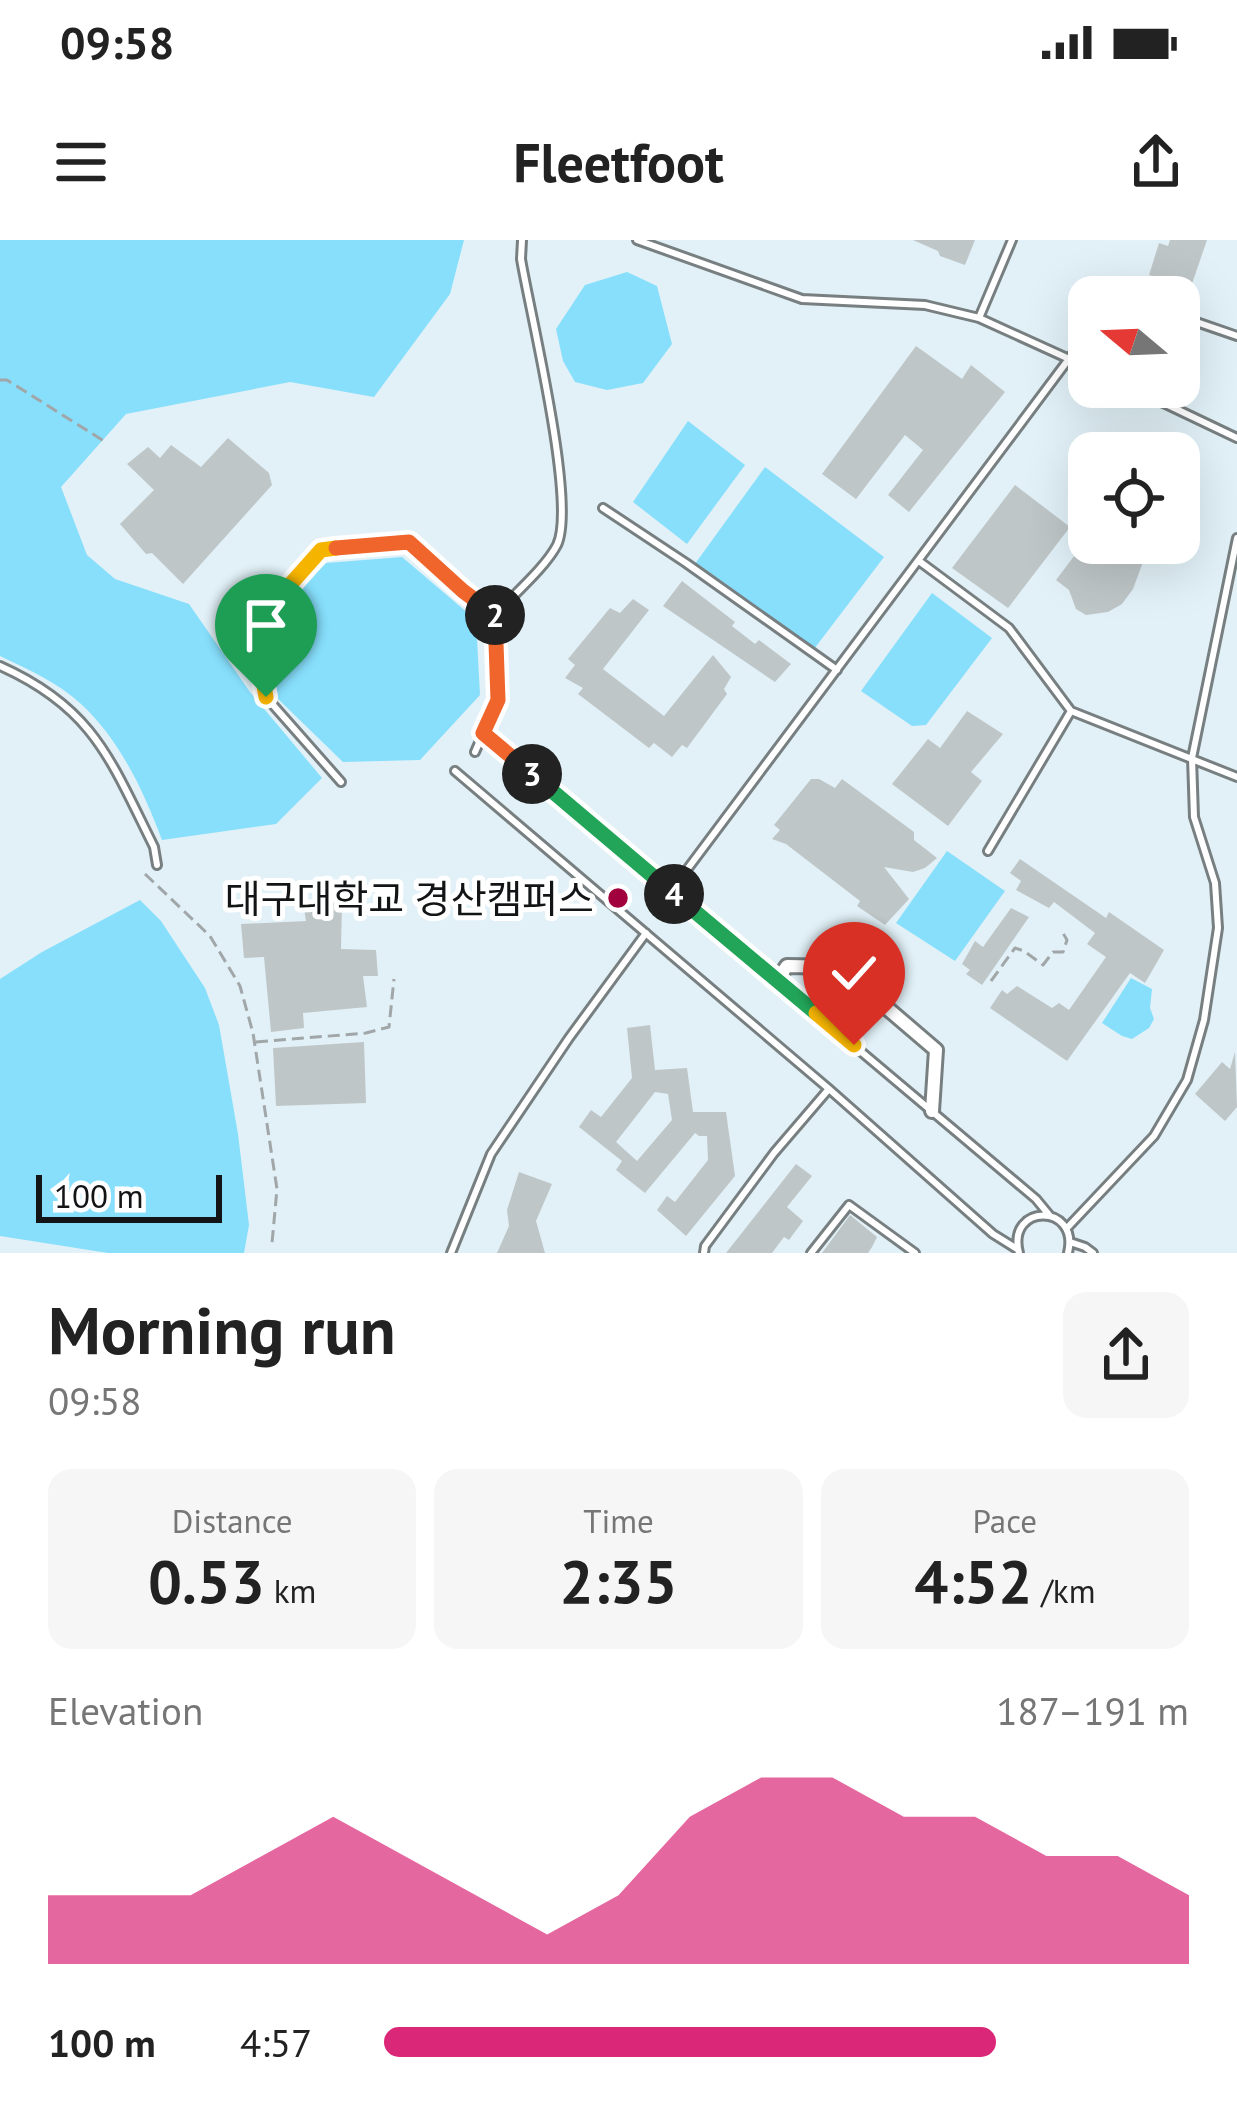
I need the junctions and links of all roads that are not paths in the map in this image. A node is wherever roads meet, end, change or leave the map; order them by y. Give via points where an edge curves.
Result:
1 (522, 240) edge
2 (637, 240) edge
3 (1012, 240) edge
4 (979, 318) junction
5 (1200, 323) edge
6 (1237, 336) edge
7 (1068, 358) edge
8 (1068, 363) edge
9 (1174, 408) edge
10 (1237, 438) edge
11 (603, 508) dead end
12 (1237, 538) edge
13 (919, 561) junction
14 (495, 615) junction
15 (0, 666) edge
16 (837, 670) junction
17 (1070, 711) junction
18 (483, 733) junction
19 (475, 752) dead end
20 (1192, 758) junction
21 (455, 771) dead end
22 (1237, 777) edge
23 (341, 782) dead end
24 (988, 850) dead end
25 (157, 865) dead end
26 (671, 891) junction
27 (646, 933) junction
28 (777, 980) junction
29 (829, 1089) junction
30 (932, 1111) junction
31 (1050, 1216) junction
32 (1067, 1228) junction
33 (1070, 1242) junction
34 (1018, 1251) edge
35 (451, 1253) edge
36 (704, 1253) edge
37 (811, 1253) edge
38 (915, 1253) edge
39 (1068, 1253) edge
40 (1093, 1253) edge

1 - 14 lane via 563,519 558,543
2 - 4 lane via 802,299 925,305
3 - 4 lane
4 - 7 lane
5 - 6 lane
8 - 13 lane
9 - 10 lane
11 - 16 lane
12 - 20 lane
13 - 16 lane
13 - 17 lane via 1010,628
14 - 18 lane via 498,700
14 - 23 lane via 409,542 321,550 265,613 257,647 266,697
15 - 25 lane via 95,734
16 - 26 lane
17 - 20 lane
17 - 24 lane
18 - 19 lane
18 - 26 lane
20 - 22 lane
20 - 32 lane via 1194,817 1215,883 1218,928 1204,1020 1186,1080 1154,1136
21 - 27 lane
26 - 28 lane
27 - 29 lane
27 - 35 lane via 491,1154
28 - 30 lane
28 - 30 street via 787,966 839,968 937,1050
29 - 34 lane
29 - 36 lane
30 - 31 lane
31 - 32 lane
31 - 34 lane via 1024,1223
32 - 33 lane
33 - 39 lane
33 - 40 lane
37 - 38 lane via 849,1205

